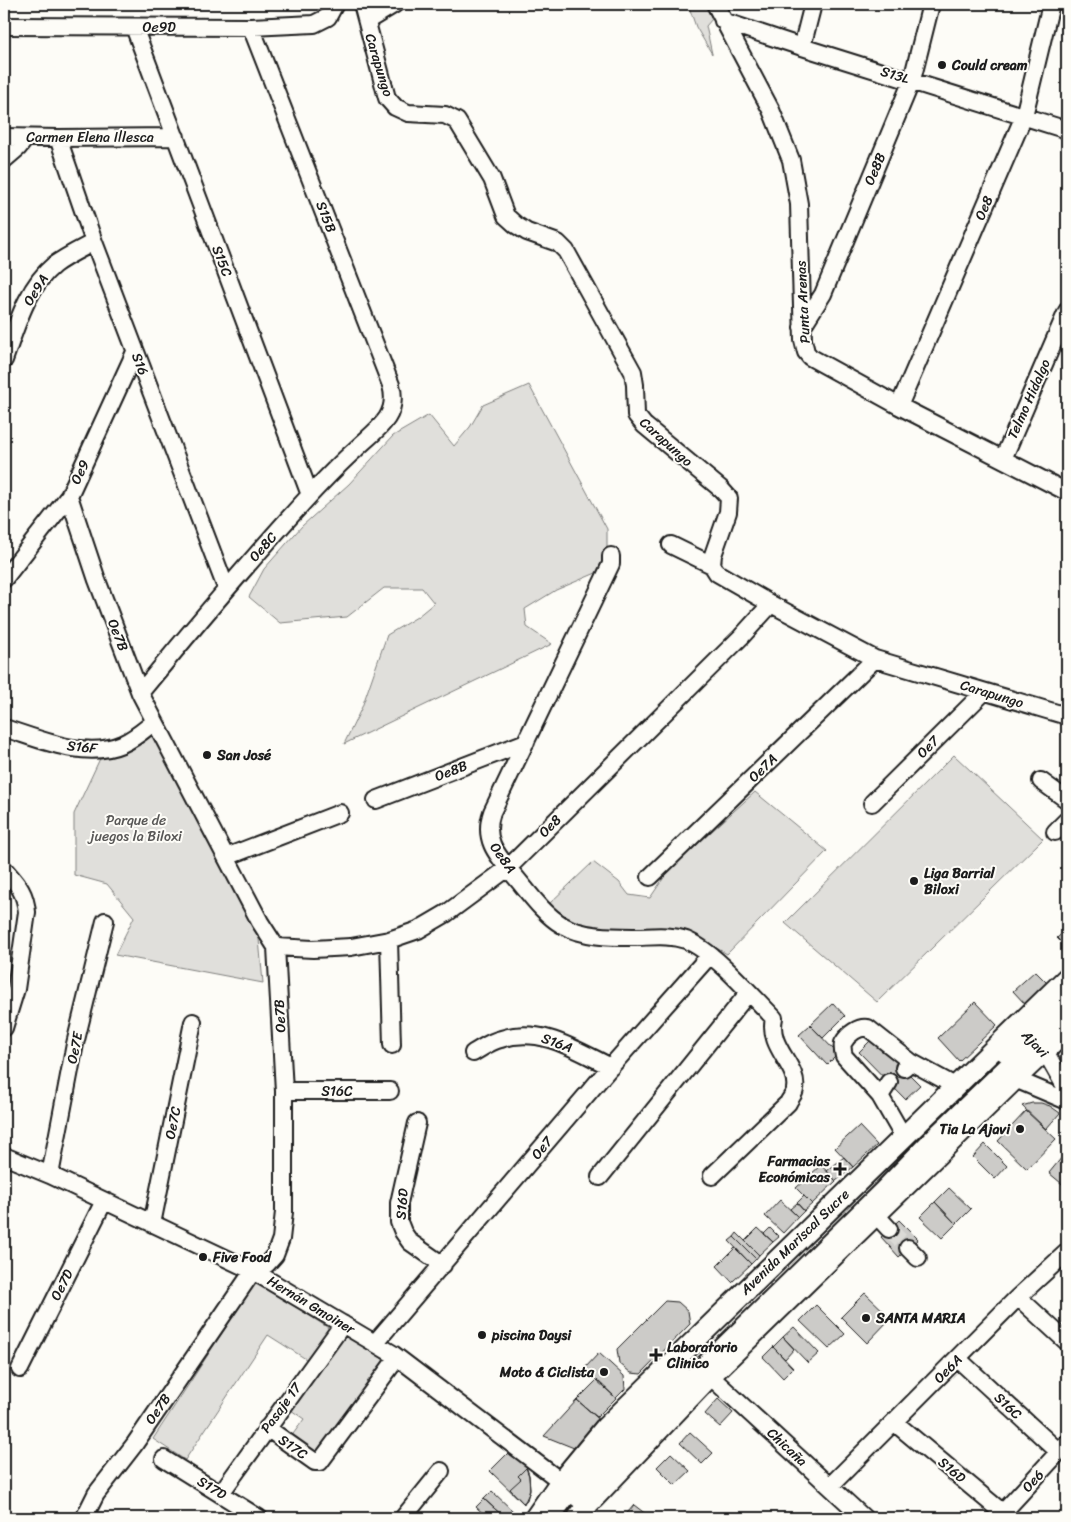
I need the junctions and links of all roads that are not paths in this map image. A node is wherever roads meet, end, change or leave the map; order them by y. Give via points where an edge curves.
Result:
1 (335, 4) edge
2 (362, 4) edge
3 (396, 4) edge
4 (715, 4) edge
5 (813, 4) edge
6 (930, 4) edge
7 (1051, 4) edge
8 (367, 21) junction
9 (723, 21) junction
10 (4, 26) edge
11 (134, 27) junction
12 (252, 27) junction
13 (802, 47) junction
14 (912, 80) junction
15 (1024, 116) junction
16 (1067, 130) edge
17 (176, 136) junction
18 (4, 137) edge
19 (26, 138) junction
20 (58, 138) junction
21 (4, 160) edge
22 (94, 242) junction
23 (1067, 311) edge
24 (802, 327) junction
25 (135, 352) junction
26 (4, 360) edge
27 (898, 406) junction
28 (392, 408) joint
29 (1003, 459) junction
30 (1067, 492) edge
31 (310, 495) junction
32 (69, 496) junction
33 (671, 545) dead end
34 (611, 556) dead end
35 (712, 565) junction
36 (4, 579) edge
37 (226, 588) junction
38 (770, 604) junction
39 (875, 659) junction
40 (984, 692) junction
41 (140, 693) junction
42 (1067, 716) edge
43 (154, 722) junction
44 (4, 728) edge
45 (526, 742) junction
46 (1041, 782) dead end
47 (376, 800) dead end
48 (1067, 800) edge
49 (872, 803) dead end
50 (340, 813) dead end
51 (1067, 820) edge
52 (1055, 832) dead end
53 (226, 857) junction
54 (508, 868) junction
55 (4, 869) edge
56 (650, 878) dead end
57 (105, 921) dead end
58 (389, 940) junction
59 (276, 947) junction
60 (710, 955) junction
61 (1067, 978) edge
62 (749, 992) junction
63 (1067, 992) edge
64 (1067, 1008) edge
65 (193, 1022) dead end
66 (4, 1028) edge
67 (1067, 1030) edge
68 (1030, 1037) junction
69 (392, 1044) dead end
70 (473, 1053) dead end
71 (1001, 1066) junction
72 (611, 1067) junction
73 (889, 1082) dead end
74 (955, 1086) junction
75 (1067, 1090) edge
76 (284, 1091) junction
77 (390, 1091) dead end
78 (880, 1096) junction
79 (1067, 1101) edge
80 (417, 1123) dead end
81 (904, 1136) junction
82 (4, 1156) edge
83 (50, 1175) junction
84 (712, 1176) dead end
85 (600, 1177) dead end
86 (104, 1201) junction
87 (152, 1224) junction
88 (1067, 1252) edge
89 (443, 1265) junction
90 (254, 1271) junction
91 (1018, 1297) junction
92 (343, 1324) junction
93 (1067, 1342) edge
94 (375, 1343) junction
95 (398, 1358) junction
96 (958, 1359) junction
97 (20, 1369) dead end
98 (710, 1376) junction
99 (894, 1422) junction
100 (268, 1428) junction
101 (1063, 1448) edge
102 (164, 1459) dead end
103 (441, 1471) dead end
104 (830, 1486) junction
105 (221, 1493) junction
106 (576, 1498) edge
107 (852, 1515) edge
108 (1004, 1516) edge
109 (254, 1517) edge
110 (84, 1518) edge
111 (403, 1518) edge
112 (535, 1518) edge
113 (550, 1518) edge
114 (563, 1518) edge

1 - 12 street, Oe9D via 328,17 314,24
2 - 8 street, Carapungo
3 - 8 street
4 - 9 street, Punta Arenas
5 - 13 street
6 - 14 street, Oe8B
7 - 15 street, Oe8
8 - 35 street, Carapungo via 387,98 395,107 408,112 444,116 457,121 492,179 506,216 516,226 558,243 566,251 633,372 636,414 644,425 729,498
9 - 13 street, S13L
9 - 24 street, Punta Arenas via 771,110 792,160 799,204
10 - 11 street, Oe9D
11 - 12 street, Oe9D
11 - 17 street, S15C
12 - 28 street, S15B via 391,385 394,396
13 - 14 street, S13L
14 - 15 street, S13L
14 - 24 street, Oe8B via 823,294
15 - 16 street, S13L
15 - 27 street, Oe8
17 - 20 street, Carmen Elena Illesca
17 - 31 street, S15C
18 - 19 street, Carmen Elena Illesca
19 - 20 street, Carmen Elena Illesca
19 - 21 street
20 - 22 street, S16
22 - 25 street, S16
22 - 26 street, Oe9A via 54,266 39,280
23 - 29 street, Telmo Hidalgo
24 - 27 street, Punta Arenas via 810,358
25 - 32 street, Oe9
25 - 37 street, S16
27 - 29 street, Punta Arenas
28 - 31 street, Oe8C via 381,426
29 - 30 street, Punta Arenas
31 - 37 street, Oe8C
32 - 36 street, Oe9
32 - 41 street, Oe7B
33 - 35 street
34 - 45 street, Oe8A via 611,564
35 - 38 street, Carapungo via 717,573
37 - 41 street, Oe8C
38 - 39 street, Carapungo
38 - 54 street, Oe8 via 741,637
39 - 40 street, Carapungo
39 - 56 street, Oe7A
40 - 42 street, Carapungo
40 - 49 street, Oe7
41 - 43 street, Oe7B
43 - 44 street, S16F via 122,744 104,750 76,748
43 - 53 street, Oe7B
45 - 47 street, Oe8B
45 - 54 street, Oe8A via 490,819 488,834 491,843
46 - 48 street
50 - 53 street
51 - 52 street
53 - 59 street, Oe7B
54 - 58 street, Oe8 via 447,913 418,930
54 - 60 street, Oe8A via 548,915 562,926 605,937 671,936 686,940
55 - 66 street via 20,886 27,912 16,989
57 - 83 street, Oe7E via 75,1044
58 - 59 street, Oe8 via 313,949
58 - 69 street
59 - 76 street, Oe7B
60 - 62 street, Oe8A
60 - 72 street, Oe7
61 - 68 main road, Avenida Mariscal Sucre
62 - 84 street, Oe8A via 774,1018 774,1036 794,1078 795,1092 788,1103
62 - 85 street
63 - 68 street
64 - 68 street
65 - 87 street, Oe7C
67 - 68 main road, Avenida Mariscal Sucre
68 - 71 main road, Avenida Mariscal Sucre
68 - 71 main road, Avenida Mariscal Sucre
68 - 75 street, Ajavi
70 - 72 street, S16A via 499,1039 538,1035 558,1041
71 - 74 main road, Avenida Mariscal Sucre
71 - 79 street
71 - 98 main road, Avenida Mariscal Sucre via 882,1222
71 - 106 street via 922,1130 664,1384 599,1455
72 - 89 street, Oe7
73 - 78 street
74 - 78 street via 907,1065 868,1028 863,1027 843,1043 842,1050
74 - 81 main road, Avenida Mariscal Sucre
76 - 77 street, S16C
76 - 90 street, Oe7B via 281,1239 275,1255
78 - 81 street
80 - 89 street, S16D via 399,1203 399,1222 410,1242
81 - 106 main road, Avenida Mariscal Sucre via 605,1428
82 - 83 street, Hernán Gmoiner
83 - 86 street, Hernán Gmoiner
86 - 87 street, Hernán Gmoiner
86 - 97 street, Oe7D
87 - 90 street, Hernán Gmoiner
88 - 91 street, Oe6A
89 - 94 street, Oe7
90 - 92 street, Hernán Gmoiner
90 - 110 street, Oe7B via 134,1445 96,1494
91 - 93 street
91 - 96 street, Oe6A
92 - 94 street, Hernán Gmoiner
92 - 100 street, Pasaje 17
94 - 95 street, Hernán Gmoiner
95 - 100 street, S17C via 320,1462 315,1462
95 - 106 street, Hernán Gmoiner
96 - 99 street, Oe6A
96 - 101 street, S16C
98 - 104 street, Chicaña
98 - 106 main road, Avenida Mariscal Sucre
99 - 104 street, Oe6A
99 - 108 street, S16D
100 - 105 street, Pasaje 17
101 - 108 street, Oe6
102 - 105 street, S17D
103 - 111 street
104 - 107 street, Chicaña
105 - 109 street, S17D
106 - 112 main road, Avenida Mariscal Sucre
106 - 113 street
106 - 114 street

